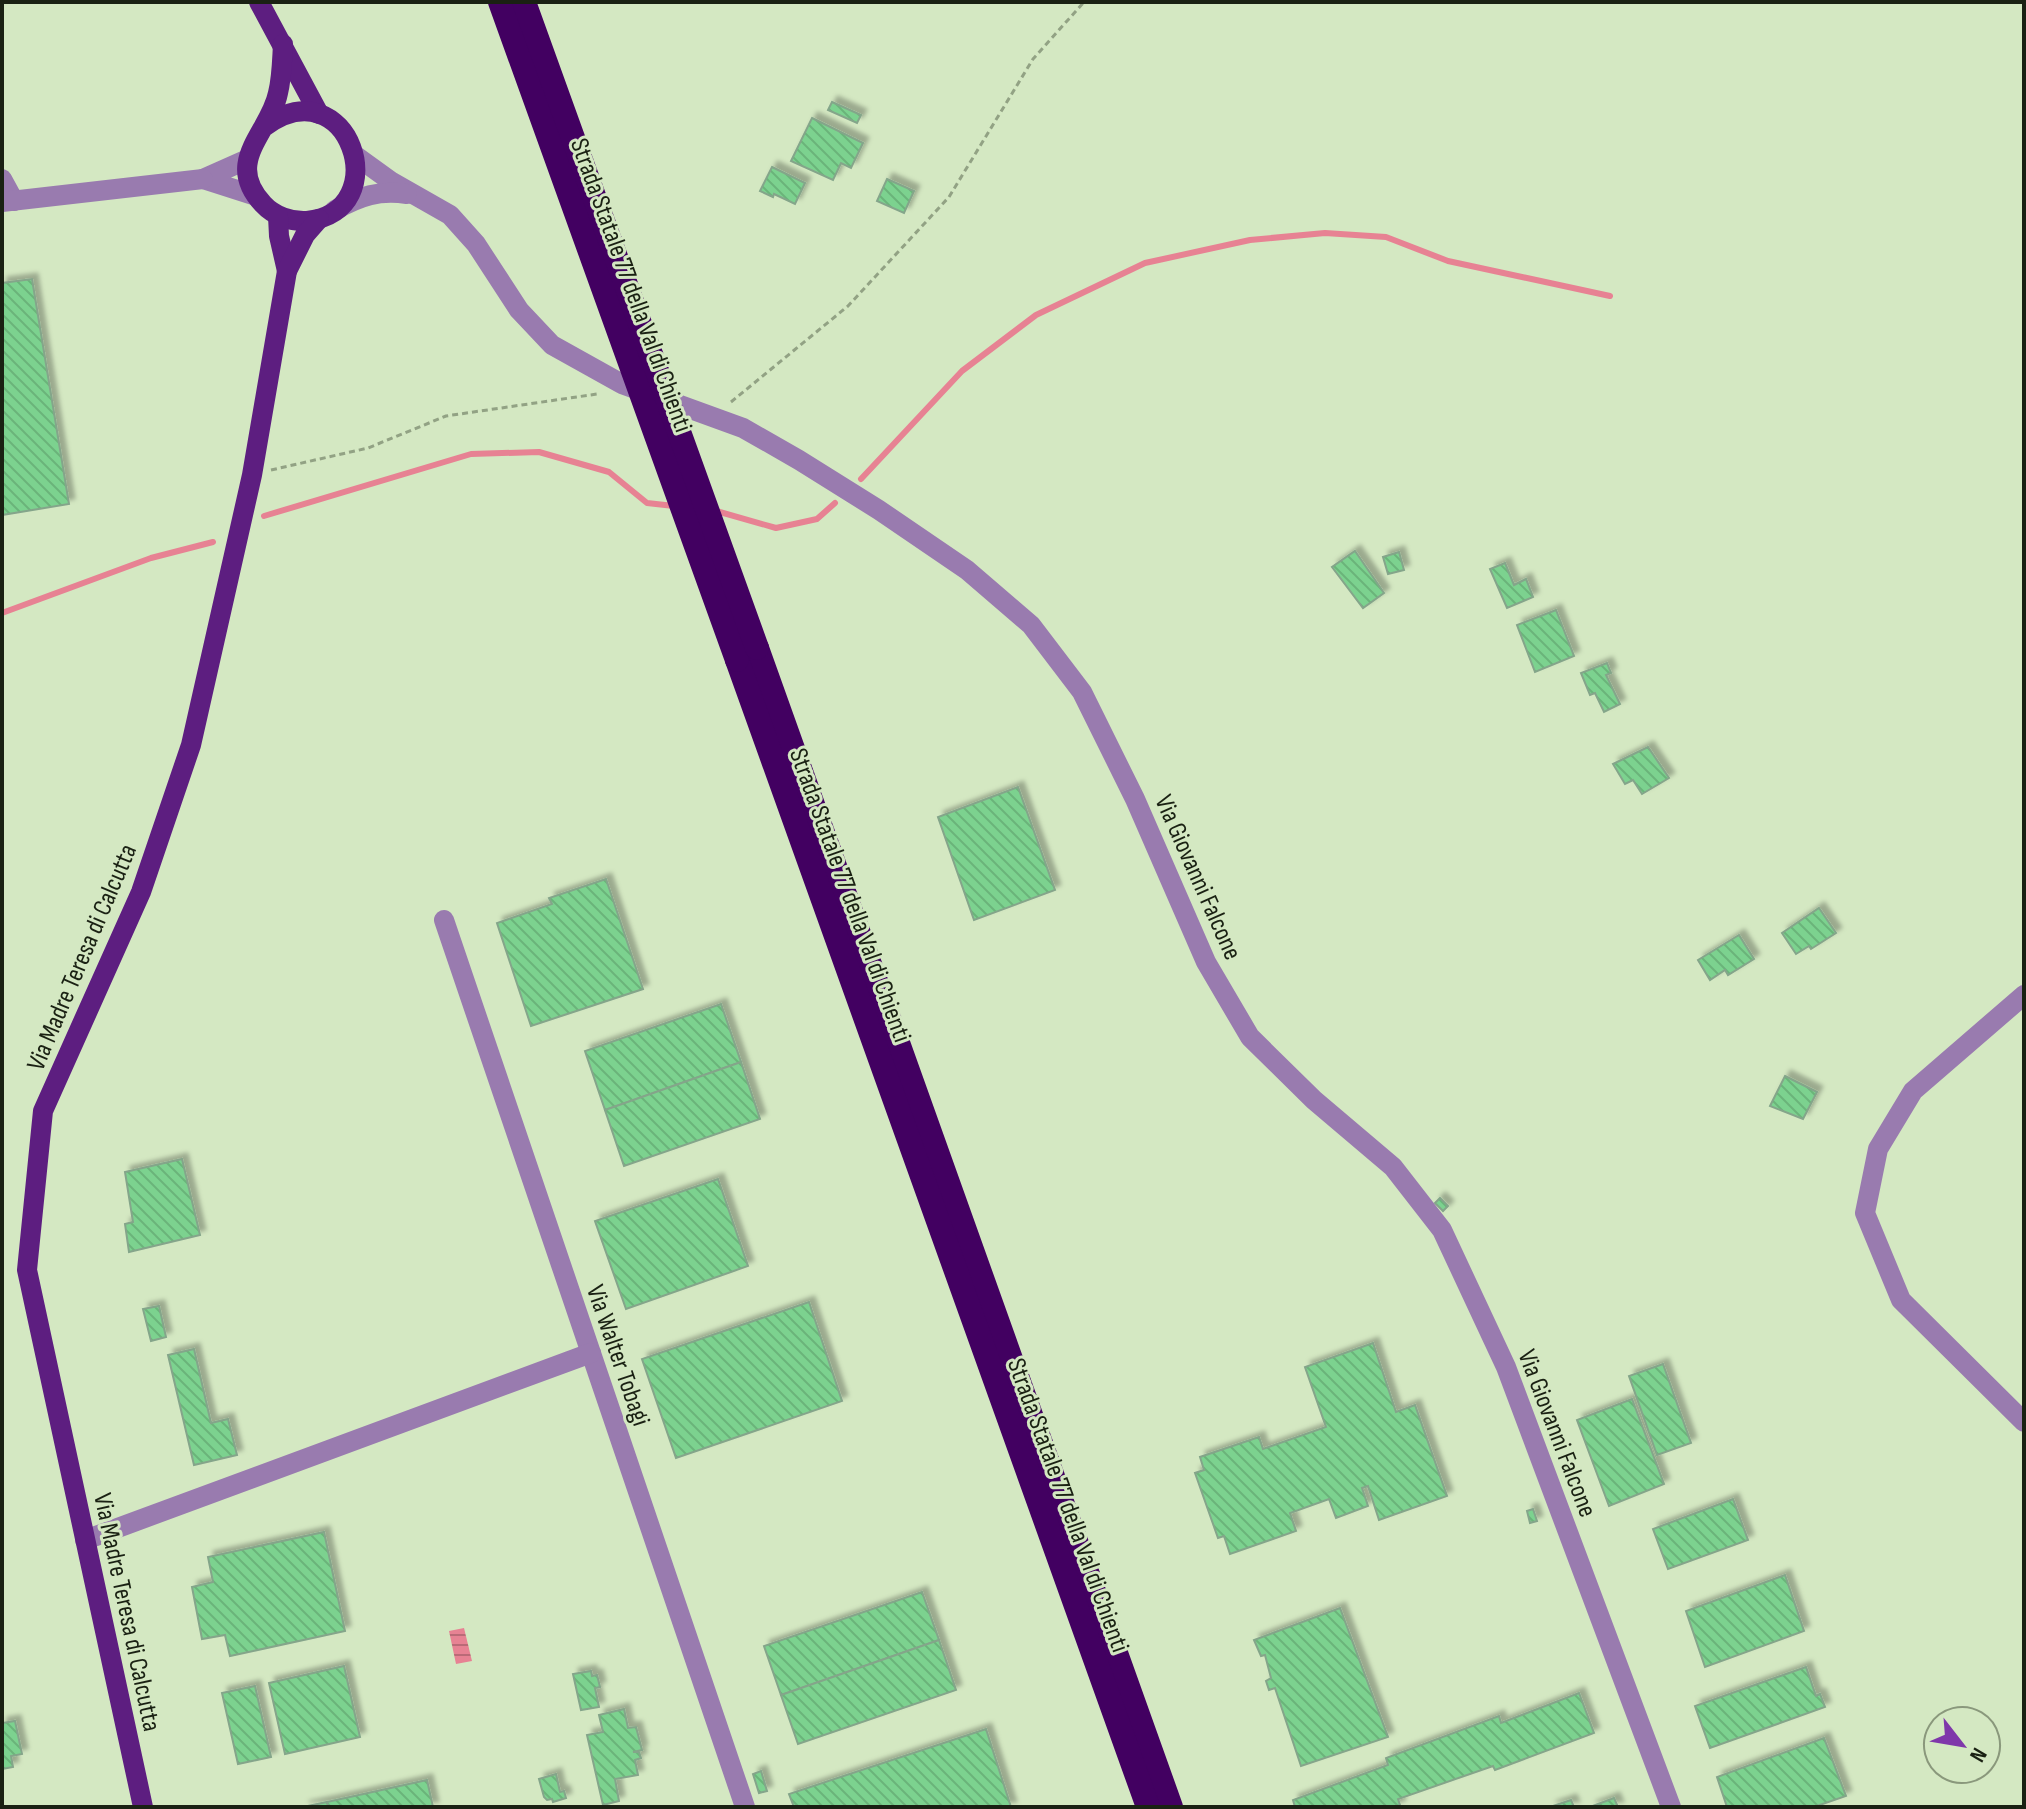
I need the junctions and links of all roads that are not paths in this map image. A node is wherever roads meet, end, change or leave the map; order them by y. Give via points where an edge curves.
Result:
1 (259, 2) edge
2 (500, 2) edge
3 (524, 2) edge
4 (283, 44) junction
5 (319, 114) junction
6 (264, 127) junction
7 (356, 156) junction
8 (248, 159) junction
9 (2, 179) edge
10 (203, 179) junction
11 (256, 196) junction
12 (419, 196) junction
13 (8, 202) edge
14 (325, 215) junction
15 (278, 216) junction
16 (287, 271) junction
17 (747, 654) junction
18 (444, 920) dead end
19 (2024, 995) edge
20 (591, 1353) junction
21 (2024, 1422) edge
22 (85, 1540) junction
23 (143, 1807) edge
24 (745, 1807) edge
25 (1148, 1807) edge
26 (1171, 1807) edge
27 (1671, 1807) edge

1 - 4 main road
2 - 17 highway, Strada Statale 77 della Val di Chienti, bridge
3 - 17 highway, Strada Statale 77 della Val di Chienti, bridge
4 - 5 main road
4 - 6 main road via 278,95
5 - 6 main road via 289,113
5 - 7 main road via 343,130
6 - 8 main road
7 - 12 street, Via Giovanni Falcone
7 - 14 main road via 352,188
8 - 10 street
8 - 11 main road
9 - 13 street
10 - 11 street
10 - 13 street
11 - 15 main road
12 - 14 street, Via Giovanni Falcone via 385,191 362,195
12 - 27 street, Via Giovanni Falcone via 450,215 476,244 519,310 552,345 622,384 743,428 799,460 967,570 1031,625 1082,692 1206,962 1250,1037 1393,1167 1442,1230 1506,1367
14 - 15 main road via 291,220
14 - 16 main road, Via Madre Teresa di Calcutta via 305,235
15 - 16 main road, Via Madre Teresa di Calcutta
16 - 22 main road, Via Madre Teresa di Calcutta via 252,475 191,745 141,892 43,1111 27,1270
17 - 25 highway, Strada Statale 77 della Val di Chienti
17 - 26 highway, Strada Statale 77 della Val di Chienti
18 - 20 street, Via Walter Tobagi
19 - 21 street via 1913,1091 1878,1149 1865,1213 1901,1300
20 - 22 street
20 - 24 street, Via Walter Tobagi
22 - 23 main road, Via Madre Teresa di Calcutta

